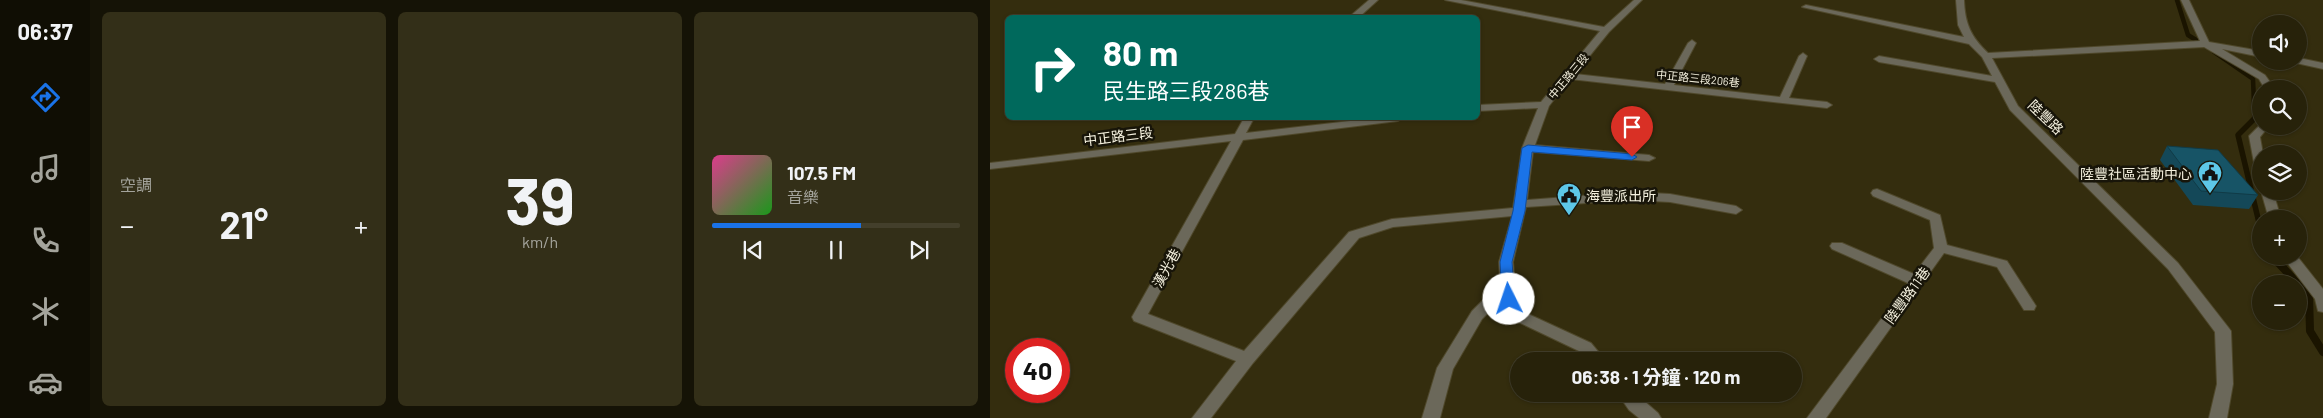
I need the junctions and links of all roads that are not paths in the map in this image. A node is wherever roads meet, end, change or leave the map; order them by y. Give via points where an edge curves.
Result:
1 (1374, 0) edge
2 (1449, 0) edge
3 (1638, 0) edge
4 (1960, 0) edge
5 (2185, 0) edge
6 (1460, 1) edge
7 (1806, 7) dead end
8 (1356, 15) edge
9 (1606, 30) junction
10 (1969, 41) junction
11 (1692, 42) dead end
12 (2206, 44) junction
13 (2252, 52) edge
14 (1803, 56) dead end
15 (1986, 56) junction
16 (1879, 59) dead end
17 (2307, 63) edge
18 (2323, 66) edge
19 (1566, 76) junction
20 (1998, 80) junction
21 (2264, 80) edge
22 (1668, 88) junction
23 (1783, 100) junction
24 (1544, 105) junction
25 (1827, 105) dead end
26 (1480, 108) edge
27 (1248, 120) edge
28 (1380, 120) edge
29 (1238, 136) junction
30 (1528, 148) junction
31 (1649, 158) dead end
32 (990, 166) edge
33 (1877, 193) dead end
34 (1519, 208) junction
35 (1736, 210) dead end
36 (1837, 246) dead end
37 (1941, 248) junction
38 (2296, 265) edge
39 (1917, 281) junction
40 (1509, 299) junction
41 (2029, 306) dead end
42 (2323, 307) edge
43 (1590, 352) edge
44 (1247, 359) junction
45 (1633, 402) edge
46 (1201, 418) edge
47 (1431, 418) edge
48 (1652, 418) edge
49 (1816, 418) edge
50 (2218, 418) edge

1 - 8 street
2 - 6 street
3 - 9 street, 中正路三段
4 - 10 street via 1960,20
5 - 12 street
6 - 9 street
7 - 10 street
9 - 19 street, 中正路三段
10 - 15 street
11 - 22 street
12 - 13 street
12 - 15 street
12 - 21 street
14 - 23 street
15 - 20 street, 陸豐路
16 - 20 street
17 - 18 street
19 - 22 street, 中正路三段206巷
19 - 24 street, 中正路三段
20 - 50 street, 陸豐路 via 2014,108 2173,266 2223,331 2225,384
22 - 23 street, 中正路三段206巷
23 - 25 street, 中正路三段206巷
24 - 26 street, 中正路三段
24 - 30 street
27 - 29 street, 漢光巷
28 - 29 street, 中正路三段
29 - 32 street, 中正路三段
29 - 44 street, 漢光巷 via 1139,317
30 - 31 street
30 - 34 street
33 - 37 street via 1936,218
34 - 35 street via 1633,196 1670,198
34 - 40 street via 1506,262
34 - 44 street via 1392,223 1354,236
36 - 39 street
37 - 39 street, 陸豐路11巷
37 - 41 street via 2002,264
38 - 42 street via 2322,298
39 - 49 street, 陸豐路11巷
40 - 43 street via 1521,317
40 - 47 street via 1492,301 1477,315 1445,368
44 - 46 street
45 - 48 street

